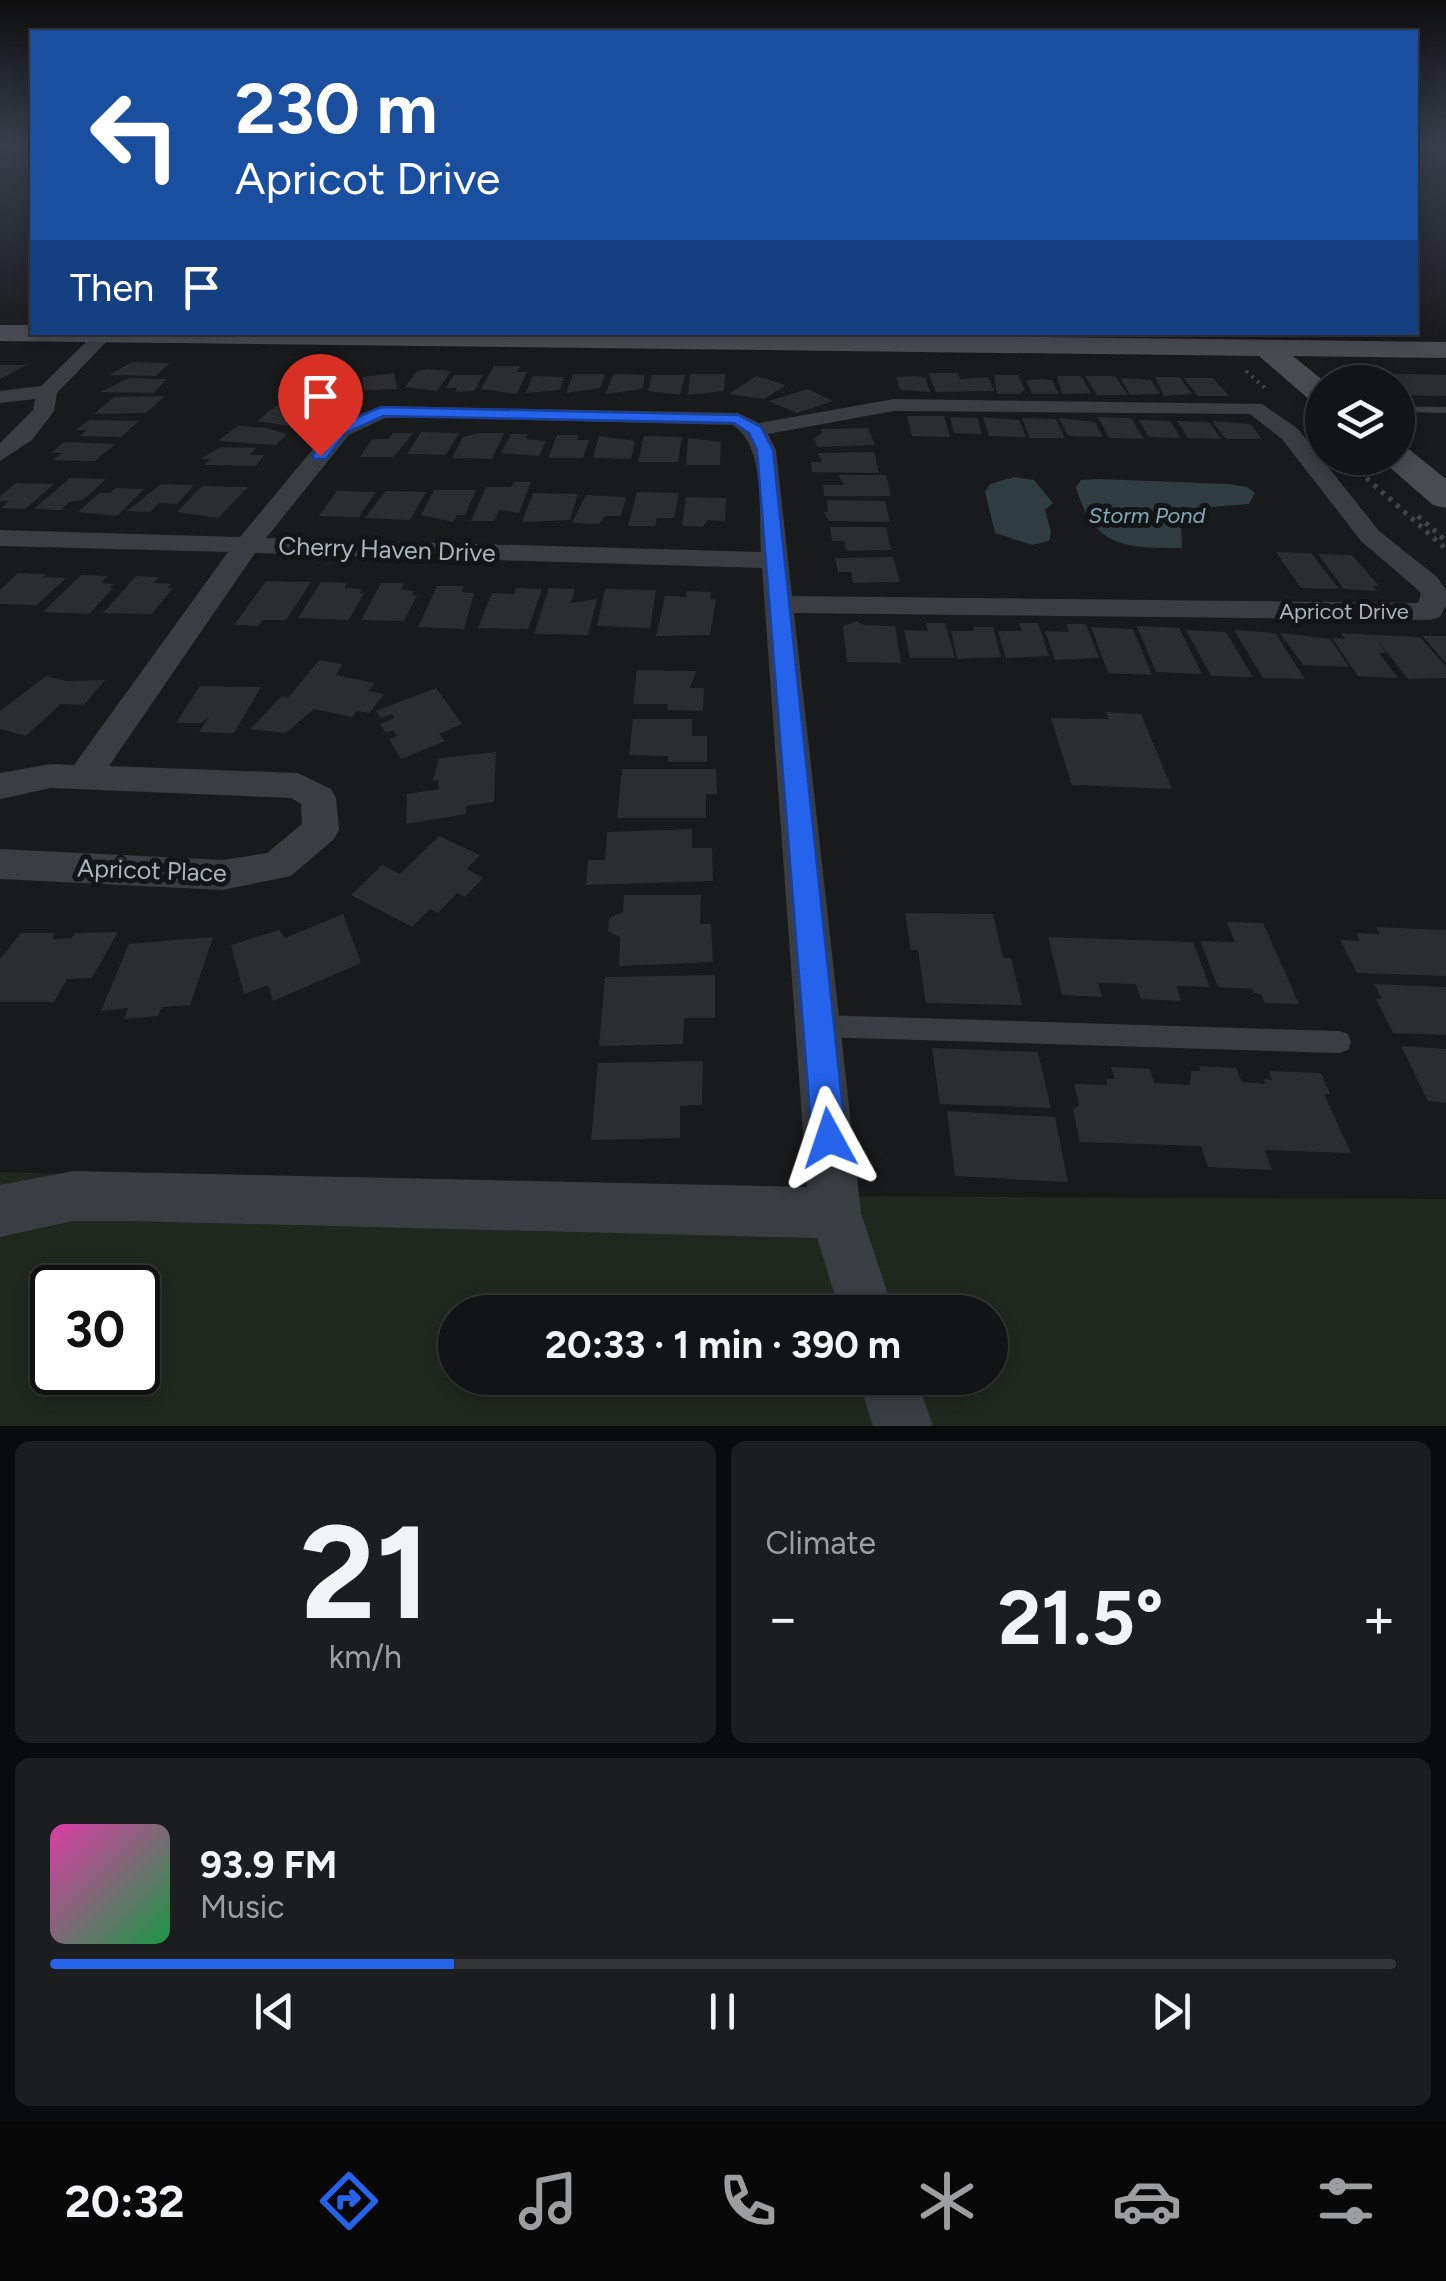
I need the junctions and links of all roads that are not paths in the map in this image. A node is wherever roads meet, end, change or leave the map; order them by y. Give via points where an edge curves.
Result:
1 (0, 332) edge
2 (30, 333) edge
3 (104, 335) edge
4 (1266, 348) junction
5 (1446, 350) edge
6 (1305, 381) edge
7 (47, 392) junction
8 (0, 397) edge
9 (1415, 409) edge
10 (1446, 410) edge
11 (756, 430) junction
12 (0, 454) edge
13 (1415, 470) edge
14 (1446, 496) edge
15 (0, 538) edge
16 (247, 546) junction
17 (774, 560) junction
18 (779, 604) junction
19 (83, 778) junction
20 (0, 786) edge
21 (0, 864) edge
22 (819, 1026) junction
23 (1339, 1042) dead end
24 (0, 1211) edge
25 (836, 1213) junction
26 (862, 1295) edge
27 (893, 1395) edge
28 (903, 1426) edge

1 - 2 main road
3 - 4 main road
3 - 7 street
4 - 5 main road
4 - 6 main road
7 - 8 street
7 - 12 street via 24,436
9 - 10 lane
11 - 16 street, Apricot Drive via 738,419 381,412 341,430
11 - 17 street via 765,450
11 - 18 street, Apricot Drive via 894,405 1255,408 1290,434 1370,536 1434,594 1430,610 1386,612
13 - 14 main road
15 - 16 street, Cherry Haven Drive
16 - 17 street, Cherry Haven Drive
16 - 19 street
17 - 18 street
18 - 22 street
19 - 20 street, Apricot Place via 51,776
19 - 21 street, Apricot Place via 298,786 318,798 321,828 277,866 223,874
22 - 23 lane
22 - 25 street
24 - 25 street via 74,1196 129,1196
25 - 26 street
27 - 28 street

